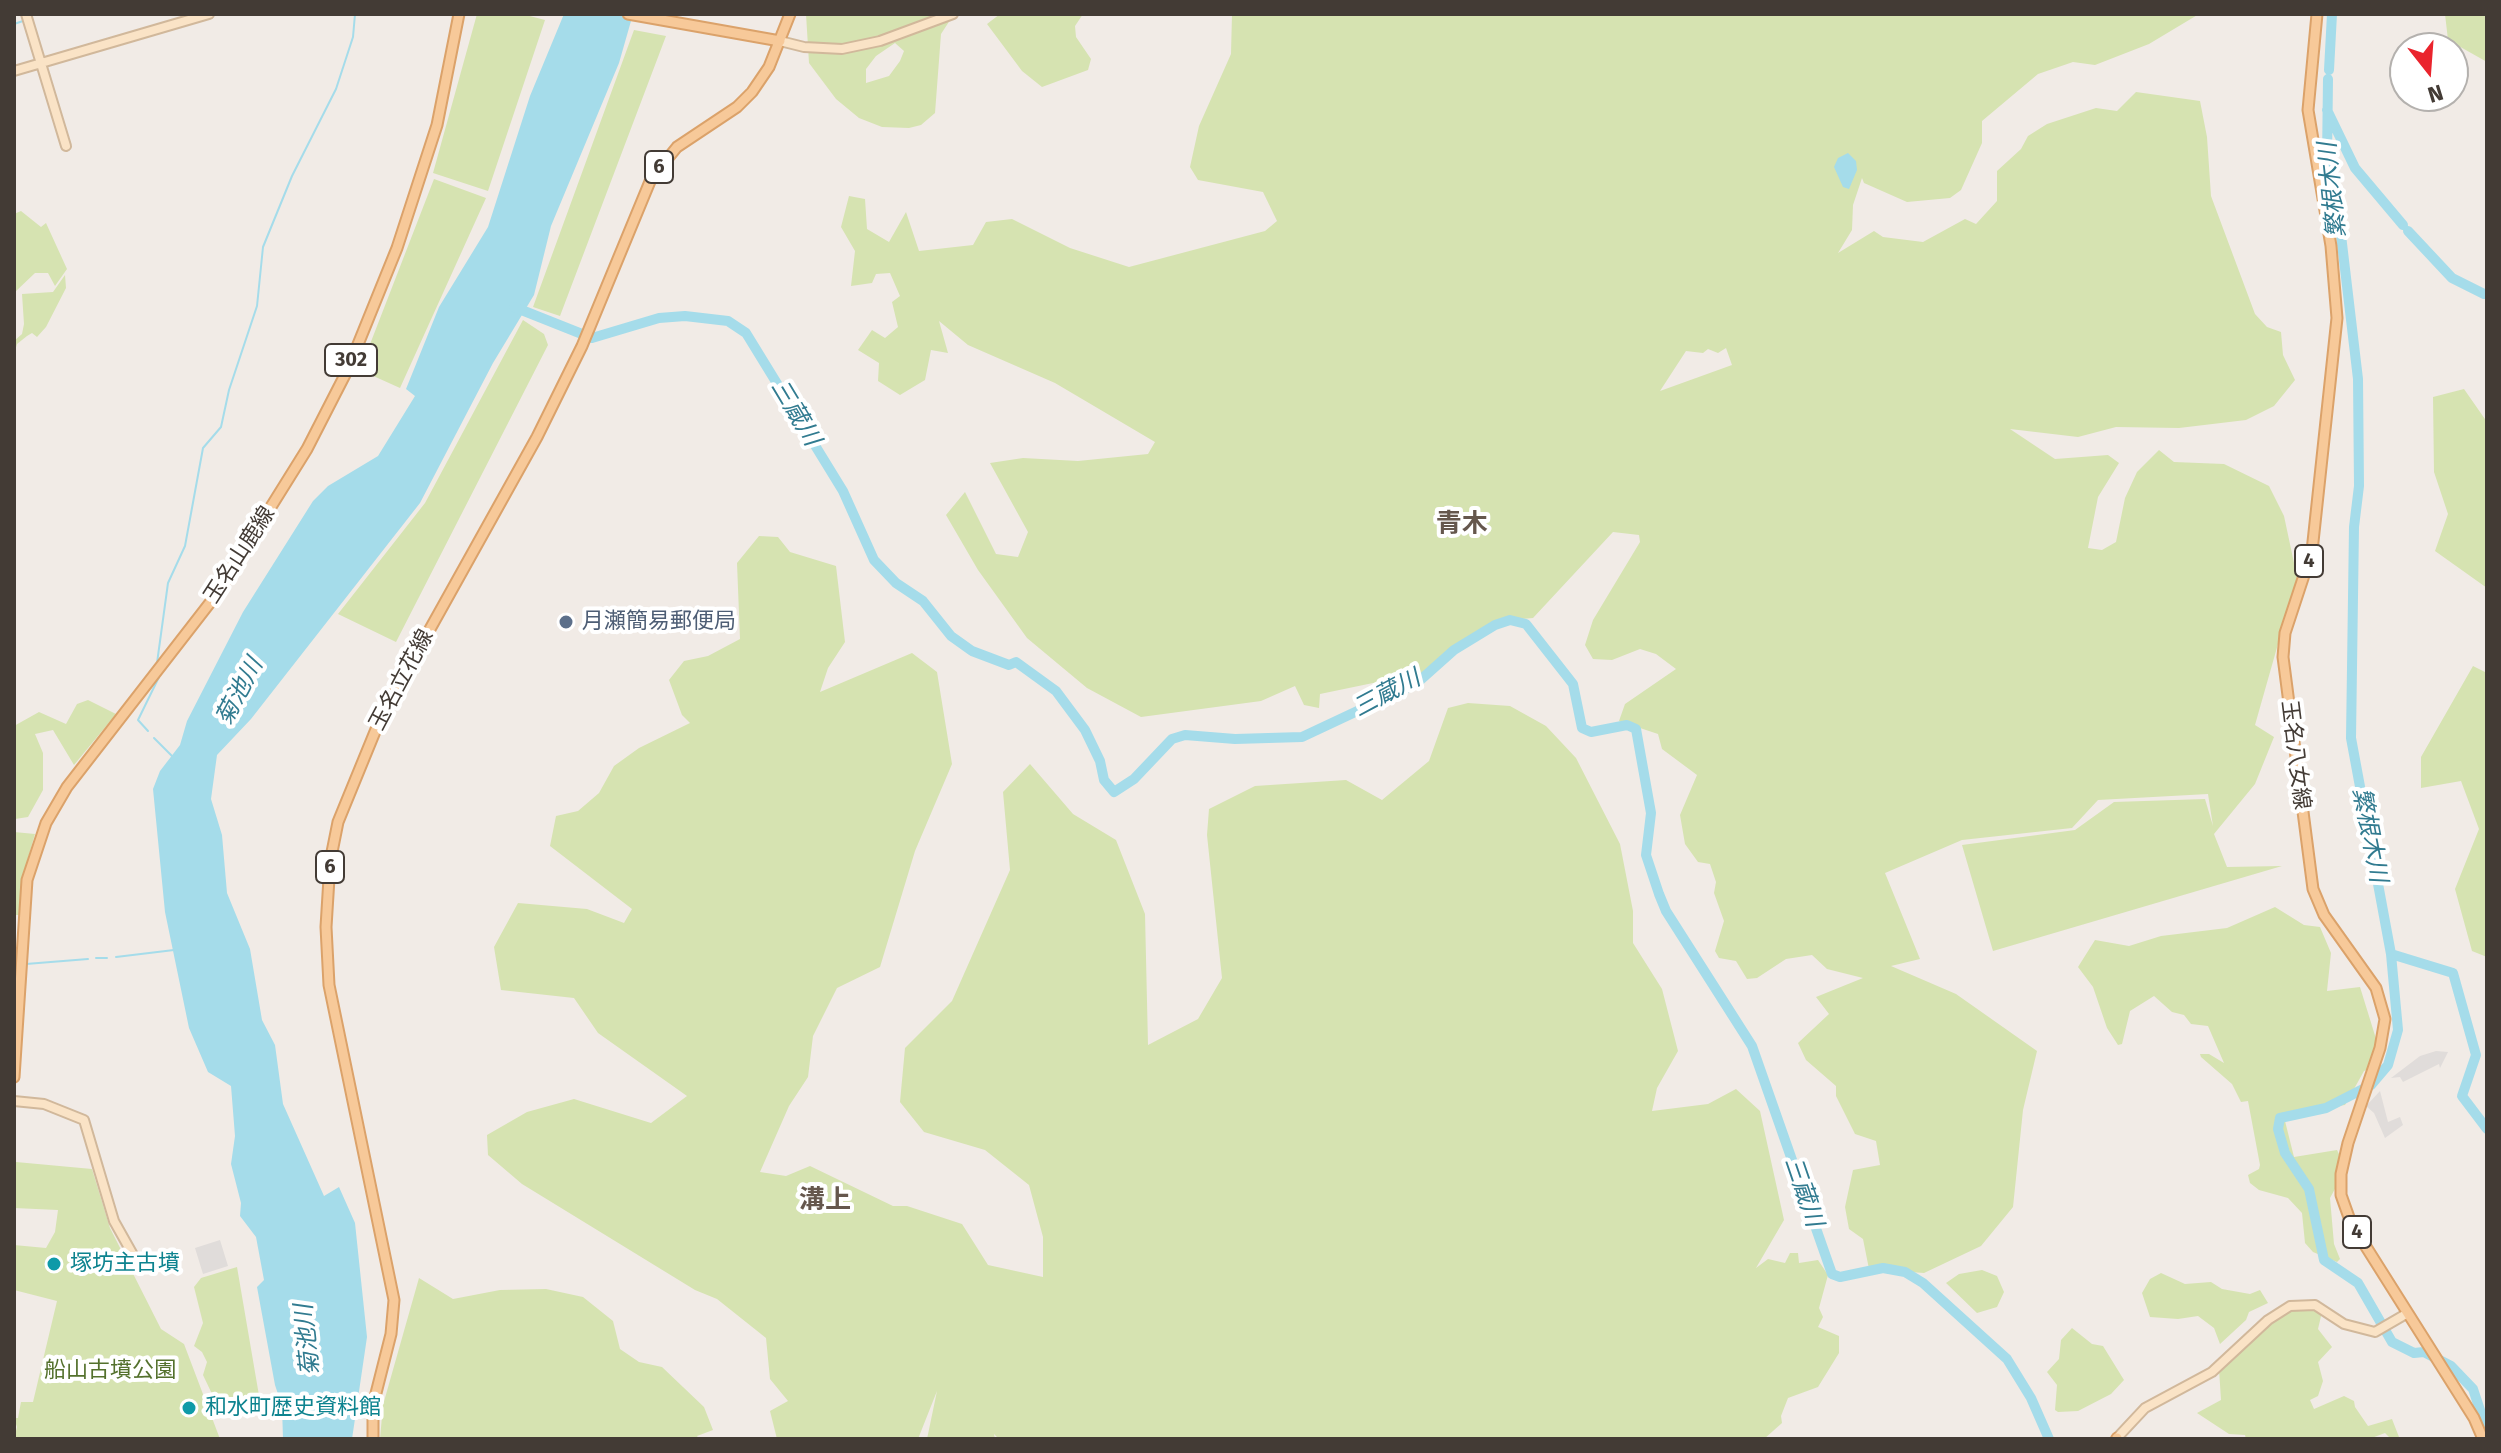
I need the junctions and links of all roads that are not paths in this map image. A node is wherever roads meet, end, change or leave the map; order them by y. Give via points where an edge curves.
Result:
1 (26, 14) edge
2 (209, 14) edge
3 (459, 14) edge
4 (628, 14) edge
5 (790, 14) edge
6 (953, 14) edge
7 (2317, 14) edge
8 (780, 41) junction
9 (41, 64) junction
10 (14, 71) edge
11 (66, 146) dead end
12 (14, 1077) edge
13 (14, 1101) edge
14 (137, 1262) dead end
15 (2406, 1314) junction
16 (373, 1439) edge
17 (2117, 1439) edge
18 (2483, 1439) edge

1 - 9 street
2 - 9 street
3 - 12 main road, 玉名山鹿線 / 302 via 437,125 397,248 348,369 307,449 216,595 67,787 35,852 23,910
4 - 8 main road
5 - 8 main road, 玉名立花線 / 6
6 - 8 street via 859,47 826,50
7 - 15 main road, 玉名八女線 / 4 via 2308,110 2337,318 2312,551 2285,633 2283,657 2313,889 2324,915 2382,1003 2383,1034 2341,1174 2341,1195 2351,1223
8 - 16 main road, 玉名立花線 / 6 via 752,92 677,147 651,179 588,333 537,437 381,717 352,782 330,862 326,927 329,985 394,1300 373,1405
9 - 10 street
9 - 11 street
13 - 14 street via 44,1104 84,1120 114,1221
15 - 17 street via 2385,1329 2363,1331 2315,1305 2290,1306 2203,1378 2145,1408
15 - 18 main road, 玉名八女線 / 4

